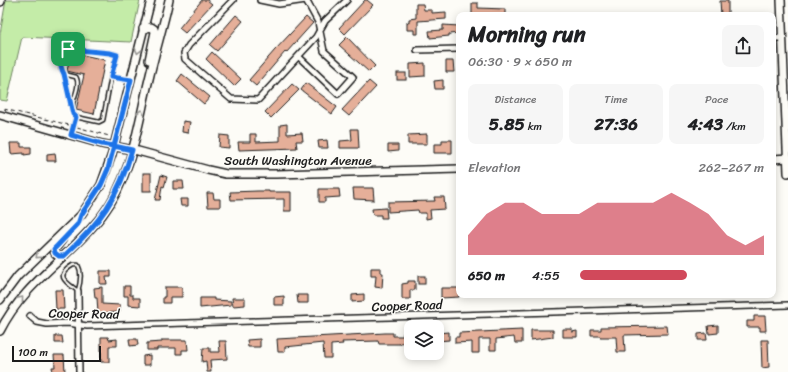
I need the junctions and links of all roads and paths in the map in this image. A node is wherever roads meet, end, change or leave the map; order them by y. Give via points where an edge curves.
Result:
1 (151, 0) edge
2 (169, 0) edge
3 (233, 0) edge
4 (260, 0) edge
5 (306, 0) edge
6 (347, 0) edge
7 (781, 0) edge
8 (143, 29) junction
9 (321, 30) junction
10 (776, 38) edge
11 (782, 38) junction
12 (456, 49) edge
13 (417, 50) dead end
14 (298, 57) junction
15 (786, 66) edge
16 (64, 74) junction
17 (111, 77) junction
18 (149, 78) junction
19 (131, 80) junction
20 (787, 106) edge
21 (0, 108) edge
22 (72, 109) junction
23 (0, 115) edge
24 (76, 117) junction
25 (73, 126) junction
26 (71, 135) junction
27 (110, 136) dead end
28 (114, 146) junction
29 (132, 150) junction
30 (788, 158) edge
31 (776, 159) edge
32 (456, 168) edge
33 (788, 173) edge
34 (81, 215) junction
35 (64, 256) junction
36 (78, 291) junction
37 (0, 300) edge
38 (788, 305) edge
39 (30, 316) dead end
40 (78, 324) junction
41 (0, 331) edge
42 (79, 372) edge

1 - 8 street
2 - 18 street
3 - 14 street via 184,53 185,59 230,99 258,100
4 - 5 street via 279,4
5 - 9 street
6 - 9 street via 326,21
7 - 11 street
8 - 18 street via 150,27 155,32 147,66
8 -> 19 street
9 - 14 street
9 - 14 street via 324,51 353,77 338,94
10 - 11 street
11 - 15 street
12 - 13 street
15 - 20 street
16 - 17 lane via 60,60 68,49 117,55
16 - 22 lane
16 - 22 lane via 76,77 78,81
17 - 19 lane
17 - 24 lane via 103,120 99,122
29 -> 18 street
19 - 28 street
20 - 30 street
21 - 25 path
22 - 24 lane
23 - 26 street, South Washington Avenue
24 - 25 lane
25 - 26 lane
25 - 27 path
26 - 28 street, South Washington Avenue
28 - 29 street, South Washington Avenue
28 - 34 street via 101,185
29 - 32 street, South Washington Avenue via 226,174
29 - 35 street via 124,175 105,212
30 - 31 street
30 - 33 street
34 - 35 street via 78,224 54,249 59,256
34 -> 37 street via 18,276
41 -> 35 street via 18,302 45,272
36 - 36 lane via 80,268 73,265 67,268 63,277
36 - 40 street
38 - 40 street, Cooper Road via 95,326
39 - 40 street, Cooper Road via 37,322 47,324
40 - 42 street

